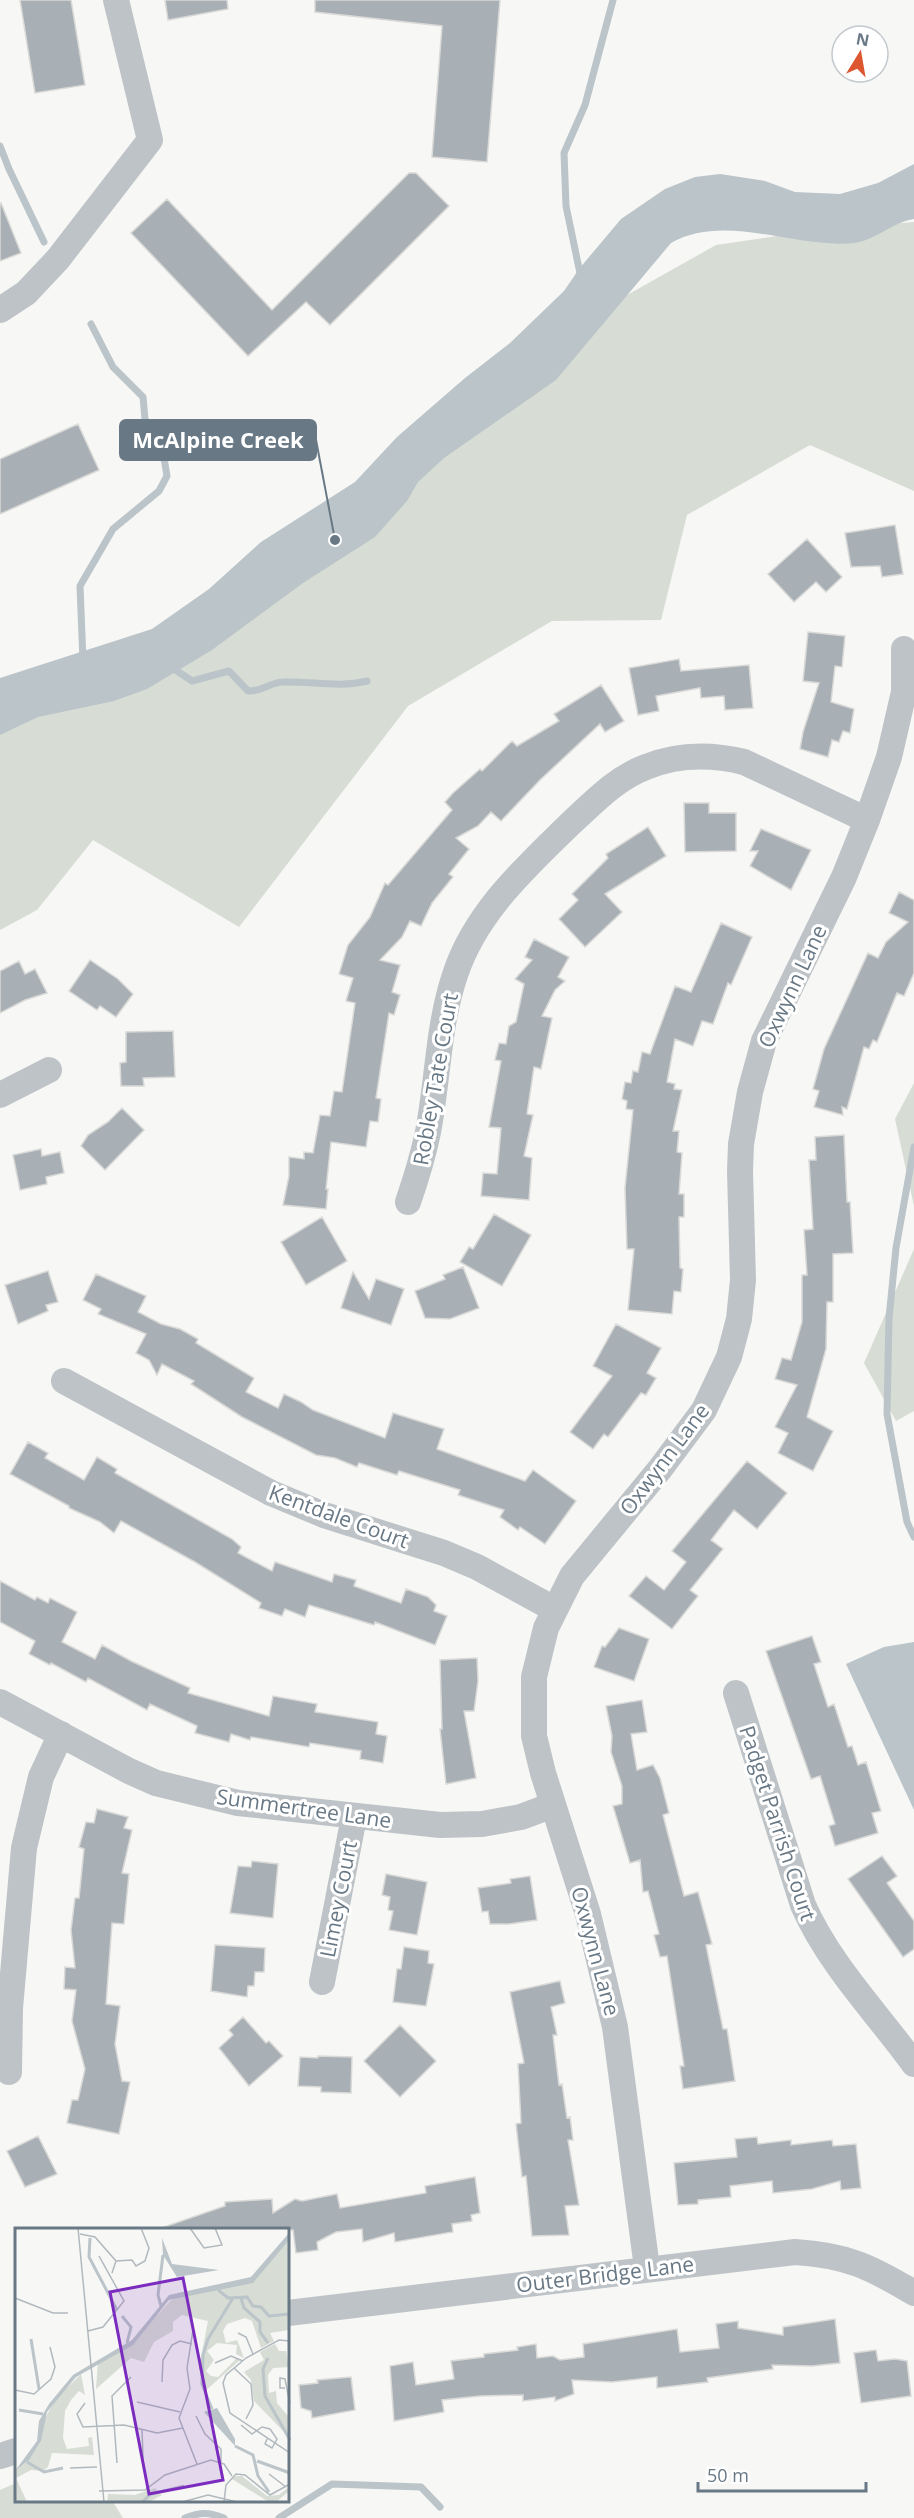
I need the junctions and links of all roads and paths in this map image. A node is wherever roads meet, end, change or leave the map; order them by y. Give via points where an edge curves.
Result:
1 (116, 0) edge
2 (0, 310) edge
3 (904, 649) dead end
4 (867, 820) junction
5 (49, 1070) dead end
6 (0, 1095) edge
7 (408, 1202) dead end
8 (64, 1381) dead end
9 (554, 1608) junction
10 (736, 1693) dead end
11 (0, 1702) edge
12 (61, 1734) junction
13 (554, 1805) junction
14 (354, 1817) junction
15 (322, 1982) dead end
16 (914, 2064) edge
17 (9, 2072) dead end
18 (647, 2268) junction
19 (914, 2293) edge
20 (290, 2313) edge
21 (15, 2451) edge
22 (0, 2456) edge

1 - 2 street via 150,140 58,259 26,293
3 - 4 street, Oxwynn Lane via 904,693 889,757
4 - 7 street, Robley Tate Court via 744,762 725,758 675,758 645,767 617,782 526,866 472,935 455,973 445,1011 428,1131
4 - 9 street, Oxwynn Lane via 844,877 765,1041 750,1092 741,1144 743,1280 739,1319 729,1357 704,1410 572,1576
5 - 6 street
8 - 9 street, Kentdale Court via 271,1493 324,1515 444,1553
9 - 13 street, Oxwynn Lane via 537,1658 533,1716 534,1736
10 - 16 street, Padget Parrish Court via 813,1928
11 - 12 street, Summertree Lane
12 - 14 street, Summertree Lane via 156,1782 238,1803
12 - 17 street via 41,1777 24,1848 10,2008
13 - 14 street, Summertree Lane via 521,1817 482,1824 440,1826
13 - 18 street, Oxwynn Lane via 612,2008
14 - 15 street, Limey Court
18 - 19 street, Outer Bridge Lane via 795,2252 824,2254 855,2261
18 - 20 street, Outer Bridge Lane
21 - 22 street

